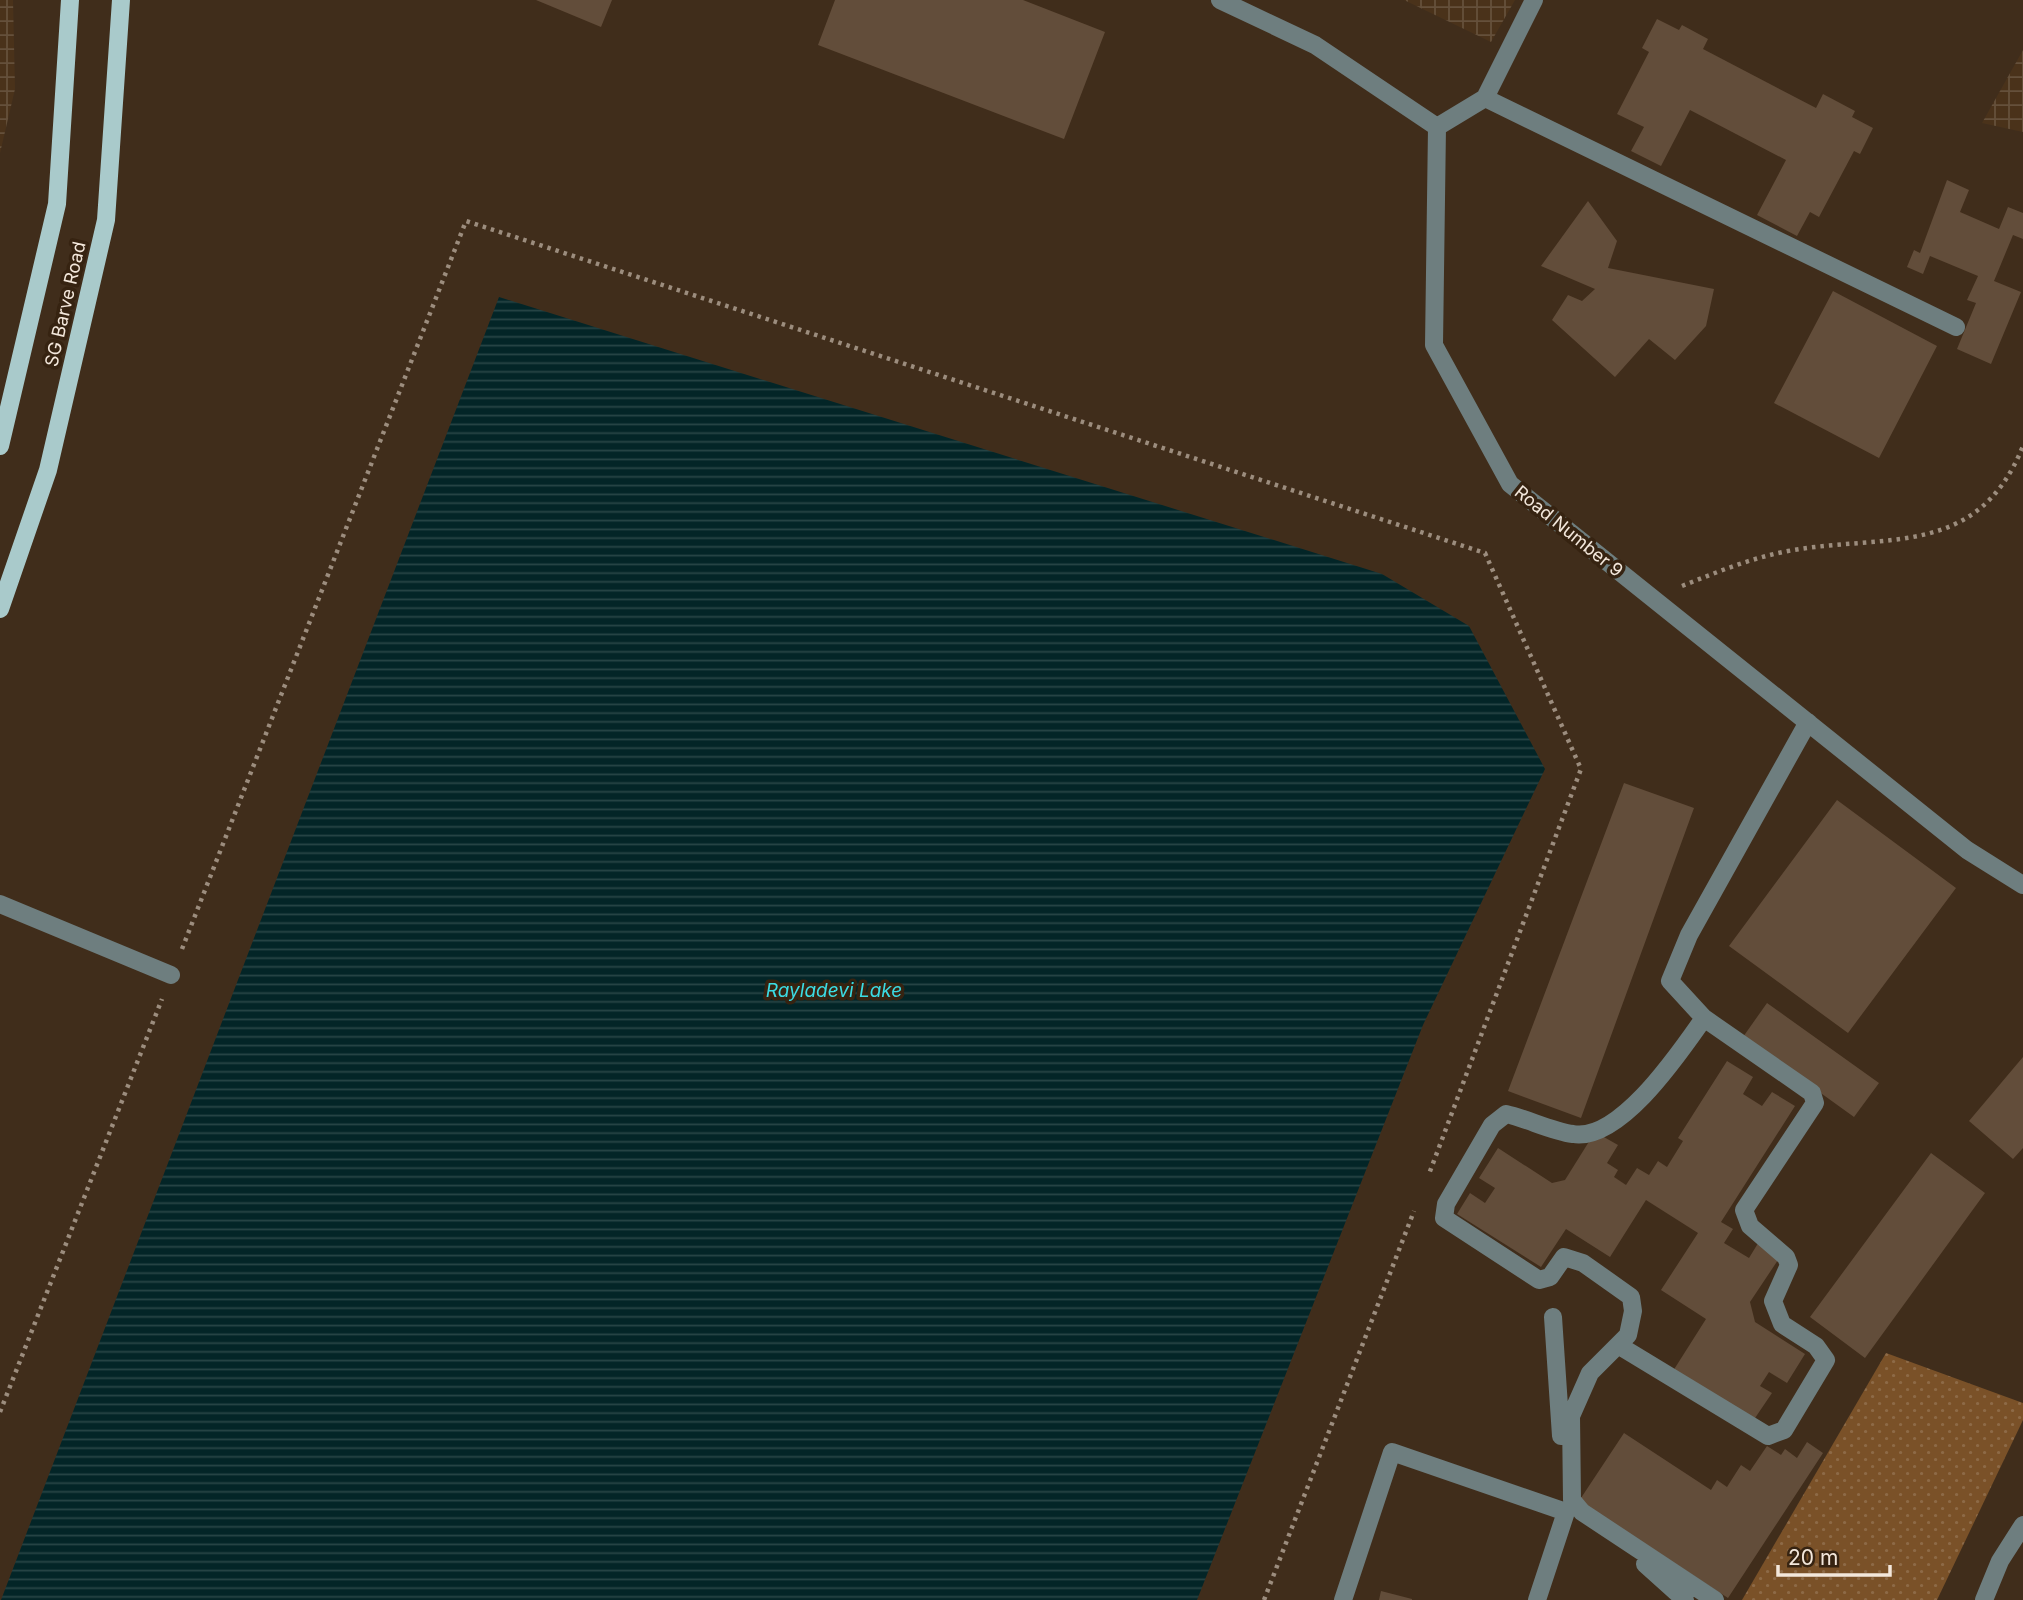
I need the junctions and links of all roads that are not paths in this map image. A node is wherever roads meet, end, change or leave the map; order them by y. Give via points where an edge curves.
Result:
1 (70, 0) edge
2 (121, 0) edge
3 (1220, 0) edge
4 (1534, 0) edge
5 (1485, 97) junction
6 (1437, 127) junction
7 (1956, 327) dead end
8 (0, 446) edge
9 (0, 609) edge
10 (1808, 722) junction
11 (2023, 885) edge
12 (0, 904) edge
13 (171, 975) road end
14 (1704, 1018) junction
15 (1553, 1317) dead end
16 (1618, 1346) junction
17 (1566, 1512) junction
18 (2023, 1525) edge
19 (1343, 1600) edge
20 (1537, 1600) edge
21 (1685, 1600) edge
22 (1714, 1600) edge
23 (1984, 1600) edge

1 - 8 main road, SG Barve Road via 57,204
2 - 9 main road, SG Barve Road via 106,220 48,470
3 - 6 street via 1315,45
4 - 5 street
5 - 6 street
5 - 7 street
6 - 10 street, Road Number 9 via 1434,345 1510,484
10 - 11 street, Road Number 9 via 1967,850
10 - 14 street via 1689,935 1670,981
12 - 13 street
14 - 16 street via 1636,1103 1613,1124 1575,1135 1506,1114 1492,1125 1446,1204 1444,1218 1539,1280 1550,1277 1564,1257 1583,1263 1630,1297 1633,1311 1628,1335
14 - 16 street via 1812,1093 1815,1103 1744,1210 1750,1226 1786,1257 1789,1265 1773,1301 1782,1324 1816,1346 1826,1360 1784,1430 1768,1436
15 - 17 street
16 - 22 street via 1590,1373 1571,1416 1572,1500 1582,1512
17 - 19 street via 1392,1452
17 - 20 street
17 - 21 street via 1639,1557
18 - 23 street via 2000,1561

